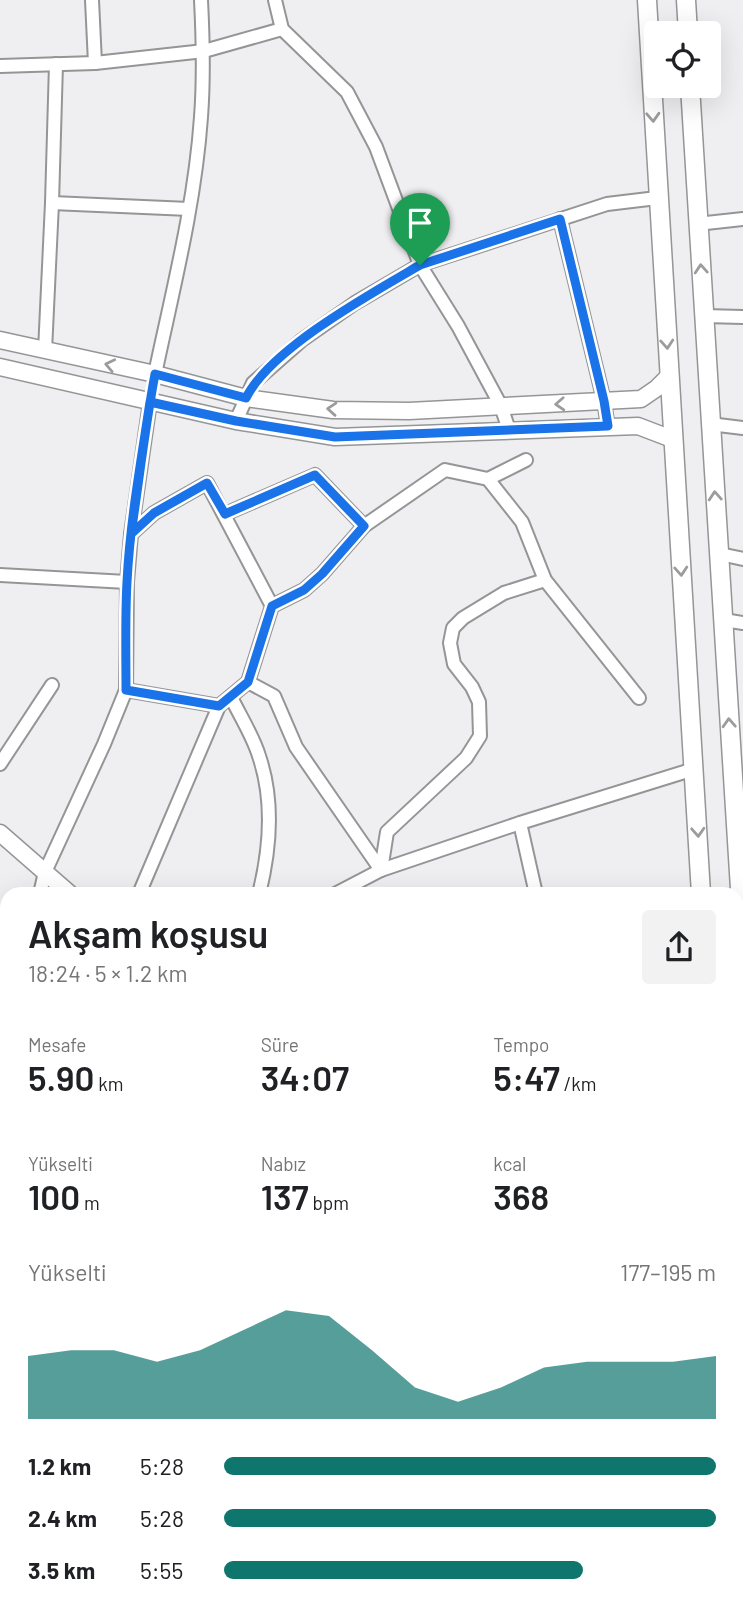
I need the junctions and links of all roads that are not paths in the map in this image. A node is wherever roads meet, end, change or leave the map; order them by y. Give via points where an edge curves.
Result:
1 (92, 0) edge
2 (201, 0) edge
3 (275, 0) edge
4 (647, 0) edge
5 (686, 0) edge
6 (687, 21) edge
7 (282, 29) junction
8 (204, 51) junction
9 (95, 63) junction
10 (56, 64) junction
11 (0, 66) edge
12 (691, 98) edge
13 (657, 198) junction
14 (52, 203) junction
15 (189, 209) junction
16 (560, 219) junction
17 (743, 219) edge
18 (697, 223) junction
19 (420, 265) junction
20 (704, 316) junction
21 (743, 317) edge
22 (0, 340) edge
23 (45, 351) junction
24 (0, 367) edge
25 (155, 374) junction
26 (668, 376) junction
27 (246, 398) junction
28 (604, 401) junction
29 (150, 402) junction
30 (501, 406) junction
31 (236, 421) junction
32 (710, 424) junction
33 (608, 426) junction
34 (743, 428) edge
35 (509, 430) junction
36 (673, 439) junction
37 (526, 460) dead end
38 (488, 479) junction
39 (225, 514) junction
40 (364, 526) junction
41 (131, 534) junction
42 (720, 554) junction
43 (743, 559) edge
44 (0, 575) edge
45 (545, 580) junction
46 (127, 582) junction
47 (272, 606) junction
48 (724, 620) junction
49 (743, 623) edge
50 (248, 682) junction
51 (52, 685) dead end
52 (126, 690) junction
53 (232, 697) junction
54 (639, 698) dead end
55 (219, 706) junction
56 (0, 764) edge
57 (694, 769) junction
58 (737, 769) edge
59 (520, 823) junction
60 (0, 833) edge
61 (381, 870) junction
62 (45, 872) junction
63 (42, 887) edge
64 (62, 887) edge
65 (142, 887) edge
66 (259, 887) edge
67 (348, 887) edge
68 (534, 887) edge
69 (701, 887) edge
70 (741, 887) edge

1 - 9 street
2 - 8 street
3 - 7 street
4 -> 13 main road
5 - 6 main road
7 - 8 street
7 - 19 street via 347,92 376,147
8 - 9 street
8 - 15 street
9 - 10 street
10 - 11 street
10 - 14 street
12 - 18 main road
13 - 16 street via 607,204
13 -> 26 main road
14 - 15 street
14 - 23 street
15 - 25 street
16 - 19 street
16 - 28 street
17 - 18 street
20 -> 18 main road
19 - 27 street via 302,340 253,383
19 - 30 street
20 - 21 street
20 - 32 main road
22 - 23 street
25 -> 23 street
24 - 29 street
25 - 27 street
25 - 29 street
26 - 28 street via 641,399
26 - 36 main road
30 -> 27 street via 333,410
27 - 31 street
28 -> 30 street
28 - 33 street
29 - 31 street
29 - 41 street
30 - 35 street
31 - 35 street via 335,437
32 - 34 street
42 -> 32 main road
33 - 35 street
33 - 36 street via 638,426
36 -> 57 main road
37 - 38 street
38 - 40 street via 445,470
38 - 45 street via 522,522
39 - 40 street via 315,475
39 - 41 street via 207,483 154,513
39 - 47 street
40 - 47 street via 304,590
41 - 46 street
42 - 43 street
42 - 48 main road
44 - 46 street
45 - 54 street
45 - 61 street via 505,593 453,628 454,664 480,702 480,736 466,758 387,832
46 - 52 street
47 - 50 street
48 - 49 street
58 -> 48 main road
50 - 53 street
50 - 61 street via 274,696 296,747
51 - 56 street
52 - 55 street
52 - 62 street
53 - 55 street
53 - 66 street via 259,755 267,792 269,832
55 - 65 street
57 - 59 street
57 -> 69 main road
58 - 70 main road
59 - 61 street
59 - 68 street
60 - 62 street
61 - 67 street
62 - 63 street
62 - 64 street

